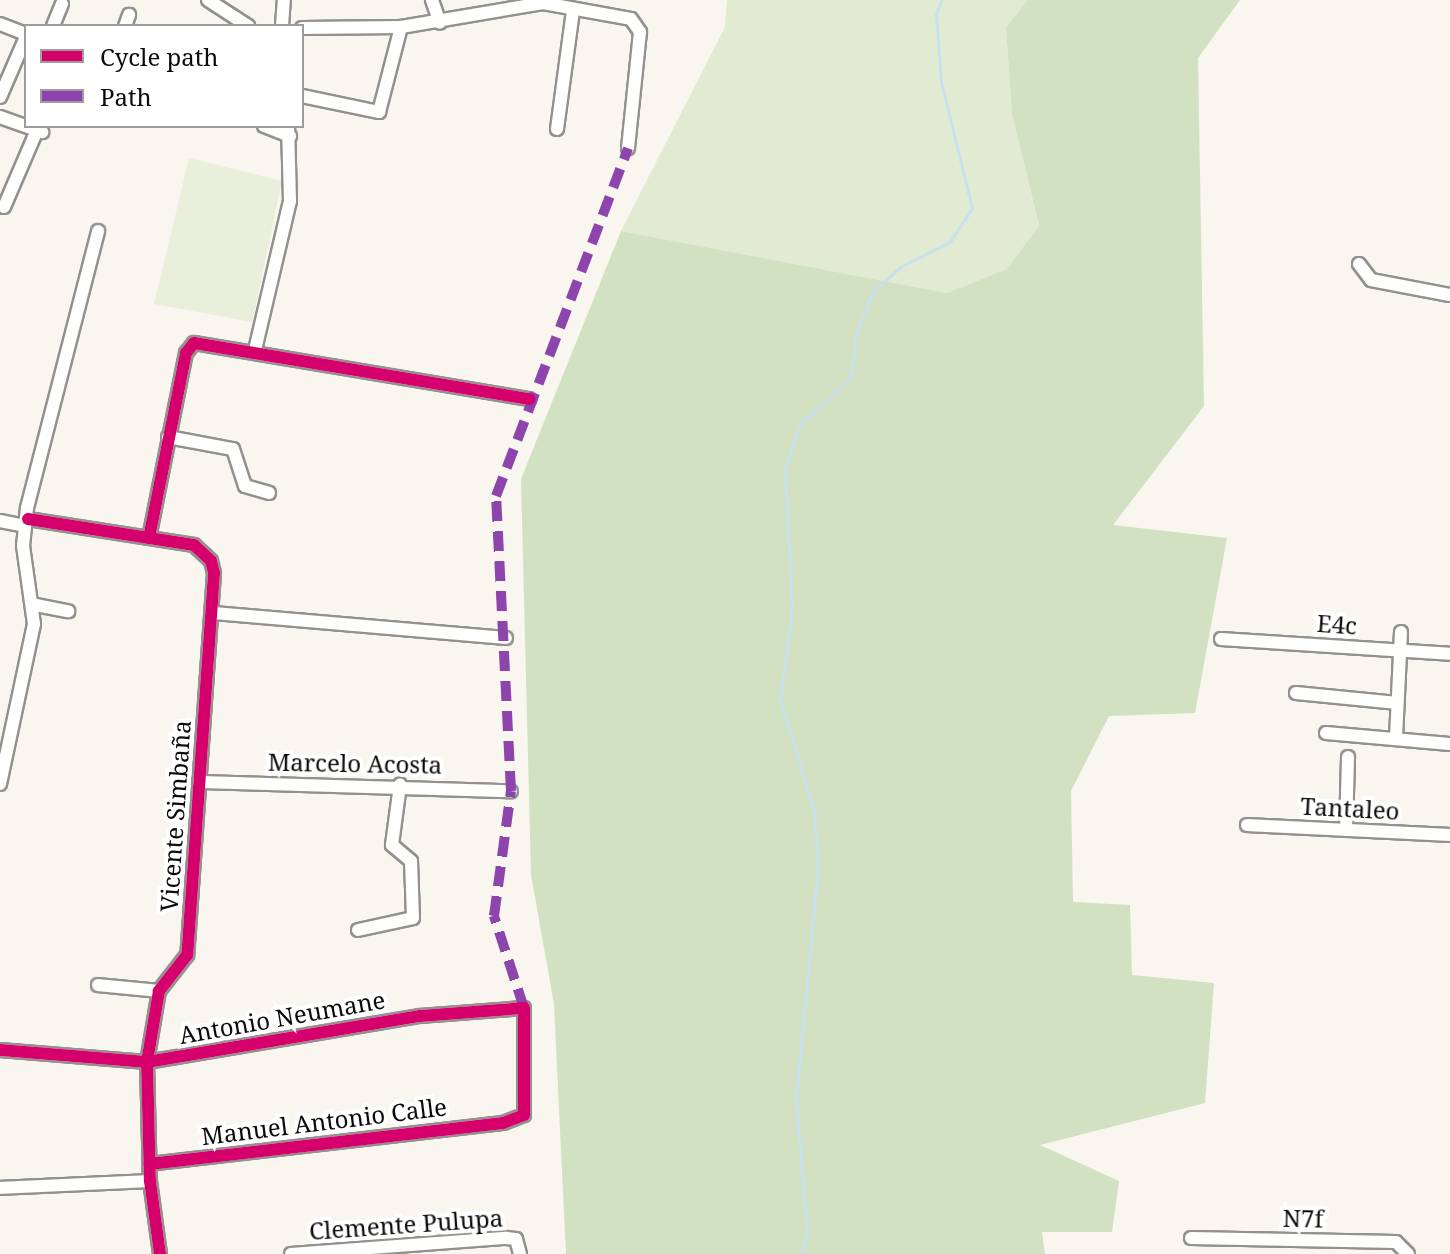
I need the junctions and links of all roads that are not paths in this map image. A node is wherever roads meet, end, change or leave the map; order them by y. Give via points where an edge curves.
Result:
1 (208, 0) edge
2 (284, 0) edge
3 (432, 0) edge
4 (544, 1) edge
5 (62, 4) dead end
6 (573, 11) junction
7 (440, 23) junction
8 (0, 24) edge
9 (54, 24) edge
10 (245, 24) edge
11 (282, 24) edge
12 (401, 27) junction
13 (304, 28) edge
14 (24, 35) edge
15 (24, 41) edge
16 (304, 96) edge
17 (0, 97) edge
18 (0, 117) edge
19 (24, 126) edge
20 (30, 128) edge
21 (557, 129) dead end
22 (289, 131) edge
23 (628, 148) dead end
24 (4, 207) dead end
25 (98, 231) dead end
26 (1359, 264) dead end
27 (1450, 295) edge
28 (255, 350) junction
29 (529, 399) dead end
30 (168, 437) junction
31 (269, 493) dead end
32 (0, 521) edge
33 (27, 523) junction
34 (149, 538) junction
35 (36, 605) junction
36 (68, 611) dead end
37 (214, 613) junction
38 (1401, 632) dead end
39 (506, 638) dead end
40 (1221, 639) dead end
41 (1400, 650) junction
42 (1450, 654) edge
43 (1296, 693) dead end
44 (1398, 703) junction
45 (1326, 733) dead end
46 (1396, 738) junction
47 (1450, 744) edge
48 (1348, 757) dead end
49 (199, 782) junction
50 (0, 784) edge
51 (400, 785) junction
52 (511, 791) dead end
53 (1247, 825) dead end
54 (1346, 830) junction
55 (1450, 835) edge
56 (358, 930) dead end
57 (98, 985) dead end
58 (159, 991) junction
59 (0, 1050) edge
60 (147, 1062) junction
61 (503, 1123) joint
62 (149, 1164) junction
63 (150, 1181) junction
64 (0, 1188) edge
65 (1191, 1238) dead end
66 (453, 1248) edge
67 (388, 1249) edge
68 (520, 1250) edge
69 (320, 1251) edge
70 (160, 1254) edge
71 (291, 1254) edge
72 (1408, 1254) edge

1 - 10 street
2 - 11 street
3 - 7 street
4 - 6 street
4 - 7 street
5 - 9 street
6 - 21 street
6 - 23 street via 631,19 640,32
7 - 12 street
8 - 14 street
12 - 13 street
12 - 16 street via 379,112
15 - 17 street
18 - 19 street
20 - 24 street via 41,132
22 - 28 street via 290,201
25 - 33 street via 36,455
26 - 27 street via 1371,280
28 - 29 street
28 - 30 street via 211,342 190,347
30 - 31 street via 233,449 245,486
30 - 34 street
32 - 33 street, Vicente Simbaña
33 - 34 street, Vicente Simbaña
33 - 35 street via 23,546
34 - 37 street, Vicente Simbaña via 194,545 206,553 214,573
35 - 36 street
35 - 50 street
37 - 39 street
37 - 49 street, Vicente Simbaña
38 - 41 street
40 - 41 street, E4c
41 - 42 street, E4c
41 - 44 street
43 - 44 street
44 - 46 street
45 - 46 street
46 - 47 street
48 - 54 street
49 - 51 street, Marcelo Acosta
49 - 58 street, Vicente Simbaña via 187,955
51 - 52 street, Marcelo Acosta
51 - 56 street via 392,845 411,861 413,918
53 - 54 street, Tantaleo
54 - 55 street, Tantaleo
57 - 58 street
58 - 60 street, Vicente Simbaña
59 - 60 street, Antonio Neumane
60 - 61 street, Antonio Neumane via 420,1016 524,1008 527,1111
60 - 62 street, Vicente Simbaña
61 - 62 street, Manuel Antonio Calle
62 - 63 street, Vicente Simbaña
63 - 64 street
63 - 70 street, Vicente Simbaña
65 - 72 street, N7f via 1396,1242
66 - 67 street, Clemente Pulupa
66 - 68 street, Clemente Pulupa via 516,1239
67 - 69 street, Clemente Pulupa
69 - 71 street, Clemente Pulupa

